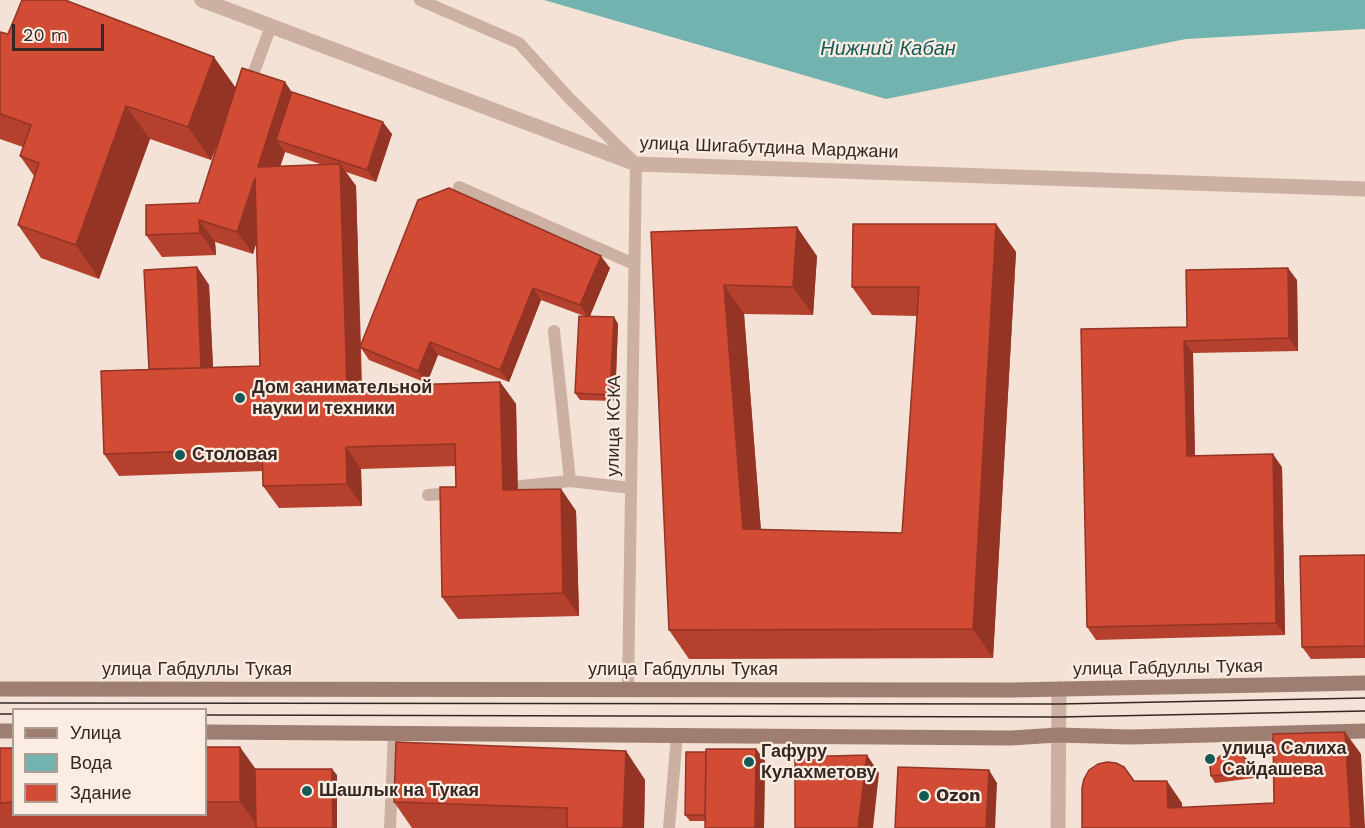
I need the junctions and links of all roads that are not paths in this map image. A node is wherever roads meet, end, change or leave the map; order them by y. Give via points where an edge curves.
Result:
1 (202, 0) edge
2 (420, 0) edge
3 (271, 26) junction
4 (244, 101) edge
5 (636, 164) junction
6 (459, 187) dead end
7 (1365, 189) edge
8 (634, 264) junction
9 (554, 331) dead end
10 (570, 481) junction
11 (521, 486) dead end
12 (631, 488) junction
13 (462, 492) edge
14 (428, 495) dead end
15 (1365, 683) edge
16 (0, 689) edge
17 (628, 689) junction
18 (1059, 689) junction
19 (1365, 731) edge
20 (207, 732) edge
21 (394, 734) junction
22 (677, 735) junction
23 (1058, 735) junction
24 (390, 828) edge
25 (669, 828) edge
26 (1058, 828) edge

1 - 3 street, улица Шигабутдина Марджани
2 - 5 lane via 519,43
3 - 4 lane
3 - 5 street, улица Шигабутдина Марджани
5 - 7 street, улица Шигабутдина Марджани
5 - 8 lane, улица КСКА
6 - 8 lane
8 - 12 lane, улица КСКА
9 - 10 lane
10 - 11 lane
10 - 12 lane
12 - 17 lane, улица КСКА
13 - 14 lane
15 - 18 main road, улица Габдуллы Тукая
16 - 17 main road, улица Габдуллы Тукая
17 - 18 main road, улица Габдуллы Тукая
18 - 23 street
19 - 23 main road
20 - 21 main road
21 - 22 main road
21 - 24 lane
22 - 23 main road
22 - 25 lane
23 - 26 street

